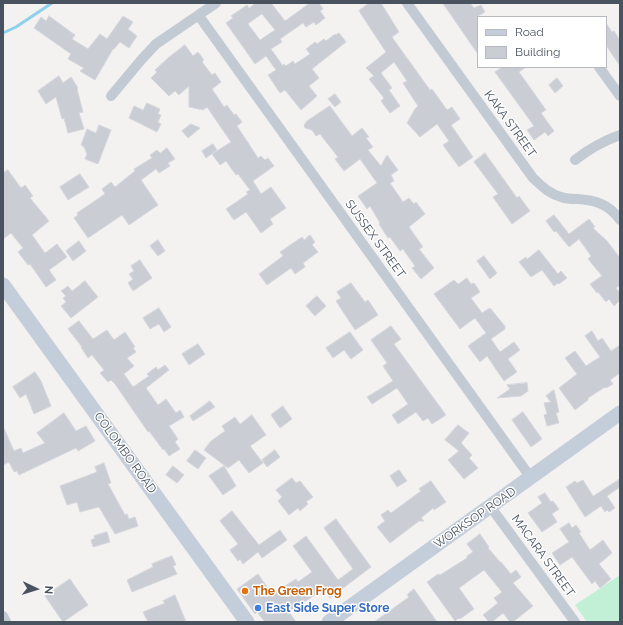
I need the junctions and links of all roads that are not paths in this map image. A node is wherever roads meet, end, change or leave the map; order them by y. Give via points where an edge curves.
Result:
1 (216, 3) edge
2 (407, 3) edge
3 (199, 16) junction
4 (600, 68) edge
5 (111, 96) dead end
6 (620, 96) edge
7 (620, 136) edge
8 (575, 160) dead end
9 (620, 220) edge
10 (3, 285) edge
11 (620, 413) edge
12 (531, 478) junction
13 (490, 506) junction
14 (3, 616) edge
15 (6, 622) edge
16 (247, 622) edge
17 (329, 622) edge
18 (574, 622) edge

1 - 3 street
2 - 9 street, KAKA STREET via 533,178 547,191 562,198 602,203
3 - 5 street via 156,44
3 - 12 street, SUSSEX STREET
4 - 6 street
7 - 8 street via 591,148
10 - 16 street, COLOMBO ROAD
11 - 12 street, WORKSOP ROAD
12 - 13 street, WORKSOP ROAD
13 - 17 street, WORKSOP ROAD
13 - 18 street, MACARA STREET
14 - 15 street

